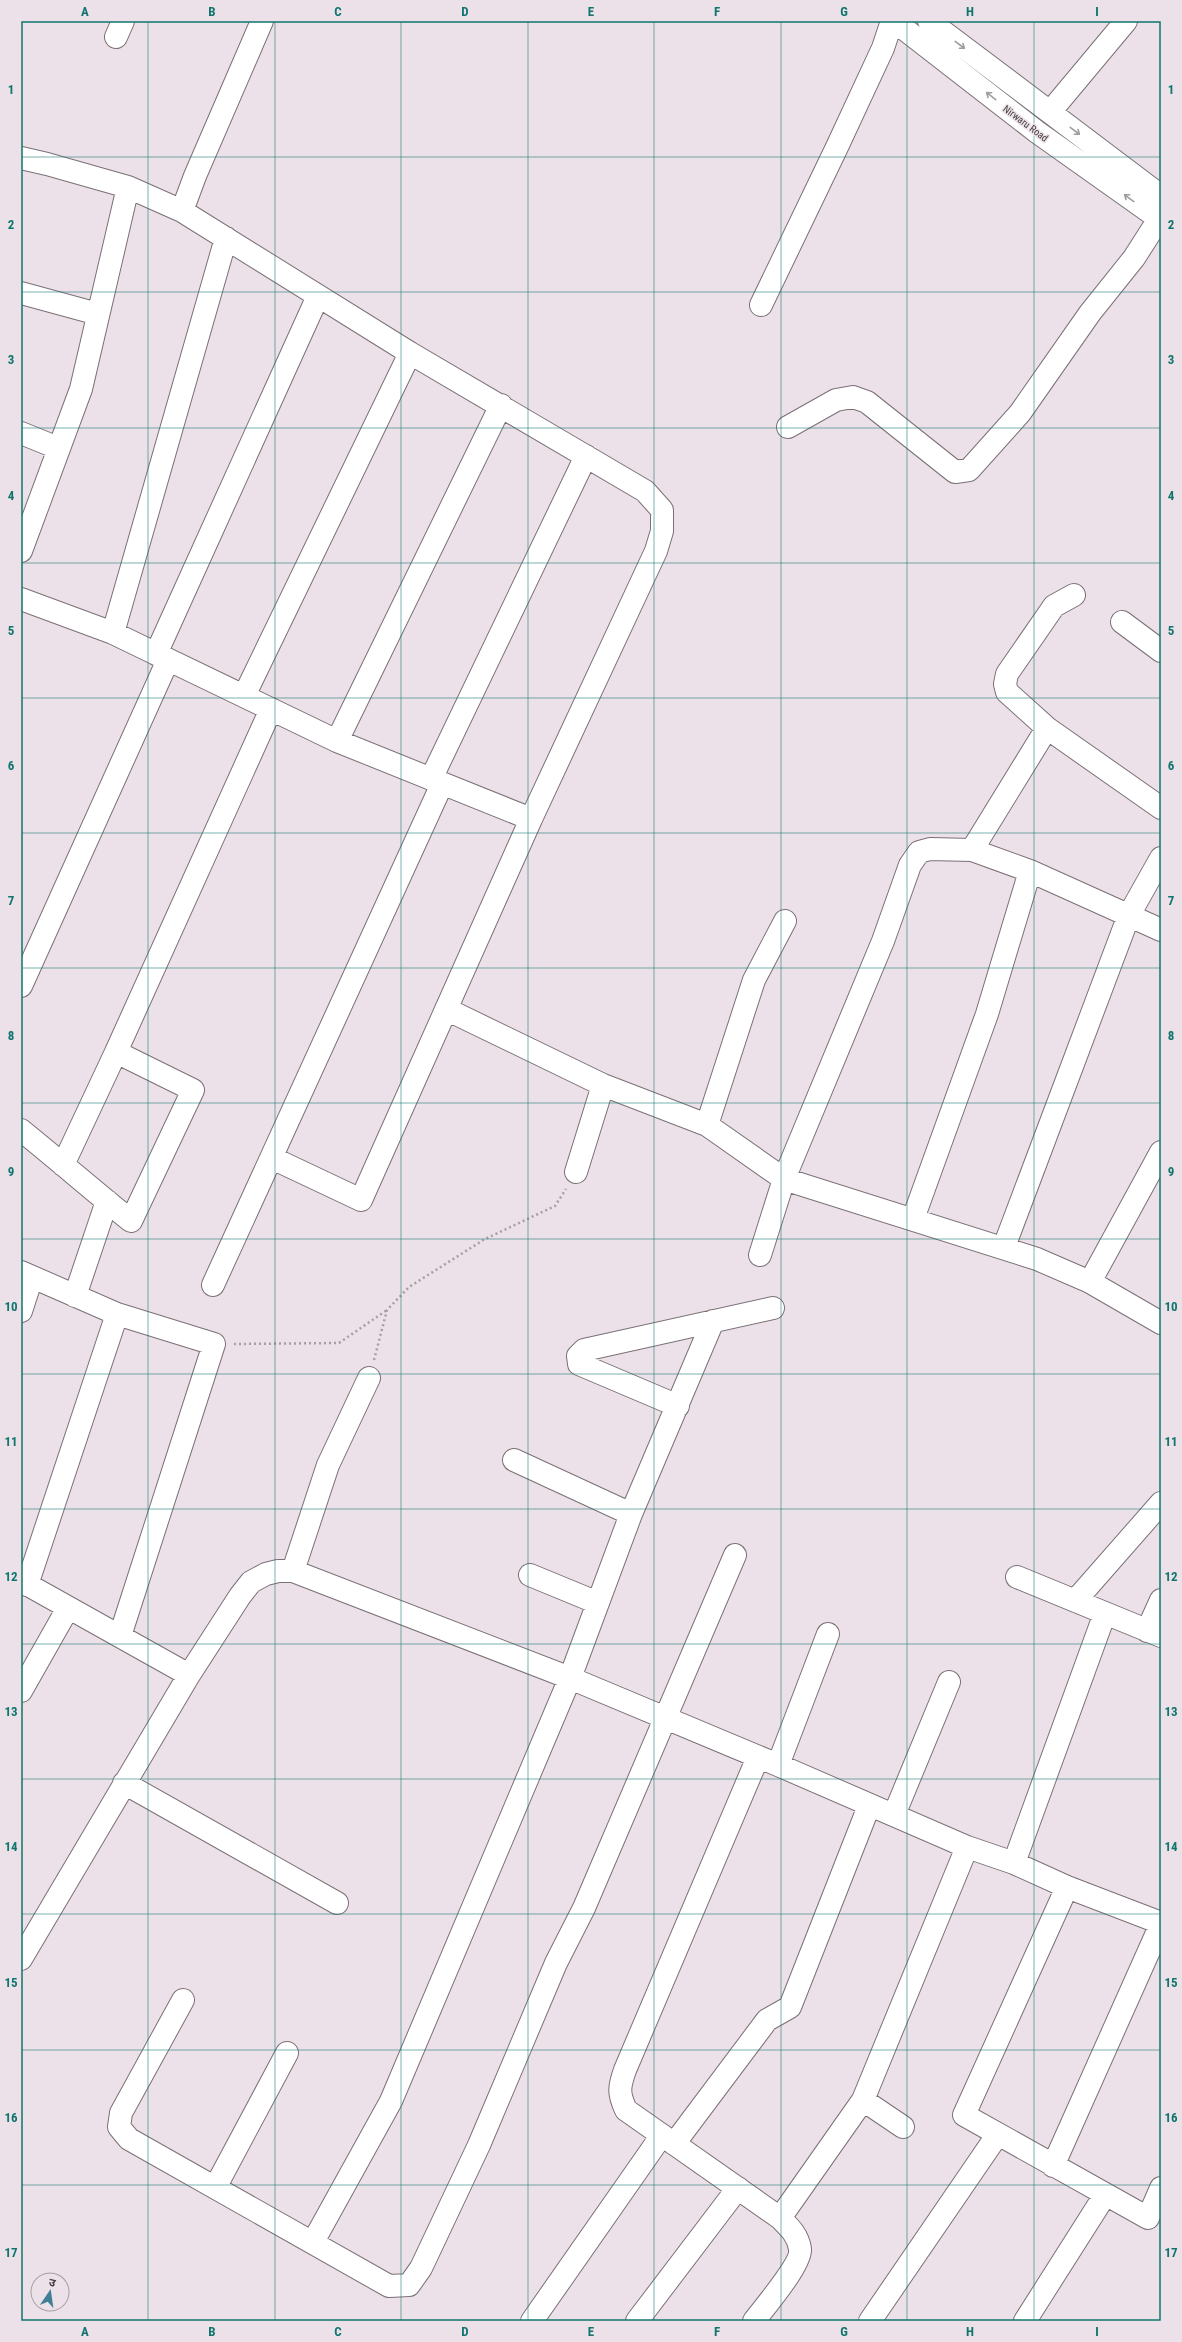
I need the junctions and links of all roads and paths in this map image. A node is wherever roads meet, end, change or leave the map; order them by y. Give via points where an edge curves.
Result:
1 (262, 21) edge
2 (893, 21) edge
3 (1126, 21) edge
4 (934, 23) edge
5 (1050, 112) junction
6 (21, 158) edge
7 (128, 187) junction
8 (1161, 196) edge
9 (182, 211) junction
10 (1160, 220) edge
11 (226, 238) junction
12 (21, 293) edge
13 (318, 296) junction
14 (761, 305) dead end
15 (98, 314) junction
16 (410, 353) junction
17 (501, 405) junction
18 (788, 427) dead end
19 (21, 433) edge
20 (58, 448) junction
21 (586, 456) junction
22 (21, 551) edge
23 (1074, 595) dead end
24 (21, 600) edge
25 (1122, 622) dead end
26 (113, 633) junction
27 (1161, 651) edge
28 (162, 657) junction
29 (244, 696) junction
30 (271, 709) junction
31 (1047, 728) junction
32 (337, 741) junction
33 (436, 782) junction
34 (1161, 808) edge
35 (531, 819) junction
36 (972, 850) junction
37 (1161, 858) edge
38 (1030, 871) junction
39 (1129, 915) junction
40 (785, 921) dead end
41 (1161, 930) edge
42 (21, 986) edge
43 (446, 1008) junction
44 (116, 1052) junction
45 (603, 1085) junction
46 (707, 1125) junction
47 (21, 1130) edge
48 (1161, 1152) edge
49 (272, 1158) junction
50 (63, 1164) junction
51 (576, 1172) joint
52 (784, 1178) junction
53 (107, 1201) junction
54 (912, 1218) junction
55 (1004, 1247) junction
56 (760, 1255) dead end
57 (26, 1275) edge
58 (1090, 1282) junction
59 (213, 1285) dead end
60 (75, 1296) junction
61 (773, 1308) dead end
62 (387, 1310) junction
63 (21, 1311) edge
64 (117, 1314) junction
65 (712, 1321) junction
66 (1161, 1323) edge
67 (214, 1344) junction
68 (369, 1378) joint
69 (678, 1406) junction
70 (514, 1460) dead end
71 (1161, 1503) edge
72 (631, 1514) junction
73 (735, 1555) dead end
74 (293, 1571) junction
75 (530, 1575) dead end
76 (1017, 1577) dead end
77 (24, 1583) edge
78 (1161, 1600) edge
79 (1075, 1601) junction
80 (598, 1603) junction
81 (68, 1608) junction
82 (1105, 1613) junction
83 (828, 1634) dead end
84 (1154, 1634) edge
85 (120, 1636) junction
86 (189, 1675) junction
87 (570, 1678) junction
88 (949, 1682) dead end
89 (21, 1691) edge
90 (666, 1718) junction
91 (768, 1761) junction
92 (124, 1783) junction
93 (869, 1806) junction
94 (894, 1815) junction
95 (967, 1847) junction
96 (1014, 1863) junction
97 (1067, 1887) junction
98 (337, 1903) dead end
99 (1161, 1923) edge
100 (27, 1934) edge
101 (21, 1959) edge
102 (184, 2000) dead end
103 (287, 2053) dead end
104 (863, 2100) junction
105 (903, 2127) dead end
106 (998, 2134) junction
107 (668, 2139) junction
108 (1053, 2166) junction
109 (216, 2186) junction
110 (738, 2188) junction
111 (1161, 2188) edge
112 (1105, 2195) junction
113 (780, 2218) junction
114 (313, 2242) junction
115 (532, 2321) edge
116 (637, 2321) edge
117 (754, 2321) edge
118 (870, 2321) edge
119 (1025, 2321) edge

1 - 9 street via 194,176
10 -> 2 street, Nirwaru Road via 1037,132
2 - 14 street via 838,147
3 - 5 street
4 -> 5 street
5 -> 8 street
6 - 7 street
7 - 9 street
7 - 15 street
9 - 11 street
10 - 18 street via 1134,258 1090,313 1020,413 969,470 955,472 867,402 853,397 836,400
11 - 13 street
11 - 26 street
12 - 15 street
13 - 16 street
13 - 28 street
15 - 20 street via 81,389
16 - 17 street
16 - 29 street
17 - 21 street
17 - 32 street
19 - 20 street
20 - 22 street
21 - 33 street
21 - 35 street via 645,491 662,510 662,530 656,551
23 - 31 street via 1054,606 1007,674 1007,692
24 - 26 street
25 - 27 street
26 - 28 street
28 - 29 street
28 - 42 street
29 - 30 street
30 - 32 street
30 - 44 street
31 - 34 street
31 - 36 street
32 - 33 street
33 - 35 street
33 - 49 street
35 - 43 street
36 - 38 street
36 - 52 street via 930,849 919,852 910,865 883,941
37 - 39 street
38 - 39 street
38 - 54 street via 987,1014
39 - 41 street
39 - 55 street
40 - 46 street via 754,980
43 - 45 street
43 - 49 street via 361,1200
44 - 50 street
44 - 53 street via 193,1090 131,1221
45 - 46 street
45 - 51 street
46 - 52 street
47 - 50 street
48 - 58 street
49 - 59 street
50 - 53 street
51 - 62 path via 555,1206 485,1239 409,1287
52 - 54 street
52 - 56 street
53 - 60 street
54 - 55 street
55 - 58 street
57 - 60 street
57 - 63 street
58 - 66 street
60 - 64 street
61 - 65 street
62 - 67 path via 339,1343
62 - 68 path
64 - 67 street
64 - 77 street
65 - 69 street
65 - 69 street via 584,1350 578,1356 579,1364
67 - 85 street
68 - 74 street via 328,1465
69 - 72 street
70 - 72 street
71 - 79 street
72 - 80 street
73 - 90 street
74 - 86 street via 278,1571 251,1582
74 - 87 street
75 - 80 street
76 - 79 street
77 - 81 street
78 - 84 street
79 - 82 street
80 - 87 street
81 - 85 street
81 - 89 street
82 - 84 street
82 - 96 street
83 - 91 street
85 - 86 street
86 - 92 street
87 - 90 street
87 - 114 street via 390,2101
88 - 94 street
90 - 91 street
90 - 114 street via 584,1908 556,1963 478,2146 421,2268 409,2285 390,2286
91 - 93 street
91 - 107 street via 620,2085 619,2096 626,2110
92 - 98 street
92 - 100 street
93 - 94 street
93 - 107 street via 790,2007 767,2020
94 - 95 street
95 - 96 street
95 - 104 street
96 - 97 street
97 - 99 street
97 - 106 street via 964,2115
99 - 108 street
100 - 101 street
102 - 109 street via 120,2113 119,2127 129,2139
103 - 109 street
104 - 105 street
104 - 113 street
106 - 108 street
106 - 118 street
107 - 110 street
107 - 115 street
108 - 112 street
109 - 114 street
110 - 113 street
110 - 116 street
111 - 112 street via 1148,2218
112 - 119 street
113 - 117 street via 796,2234 800,2250 794,2267

